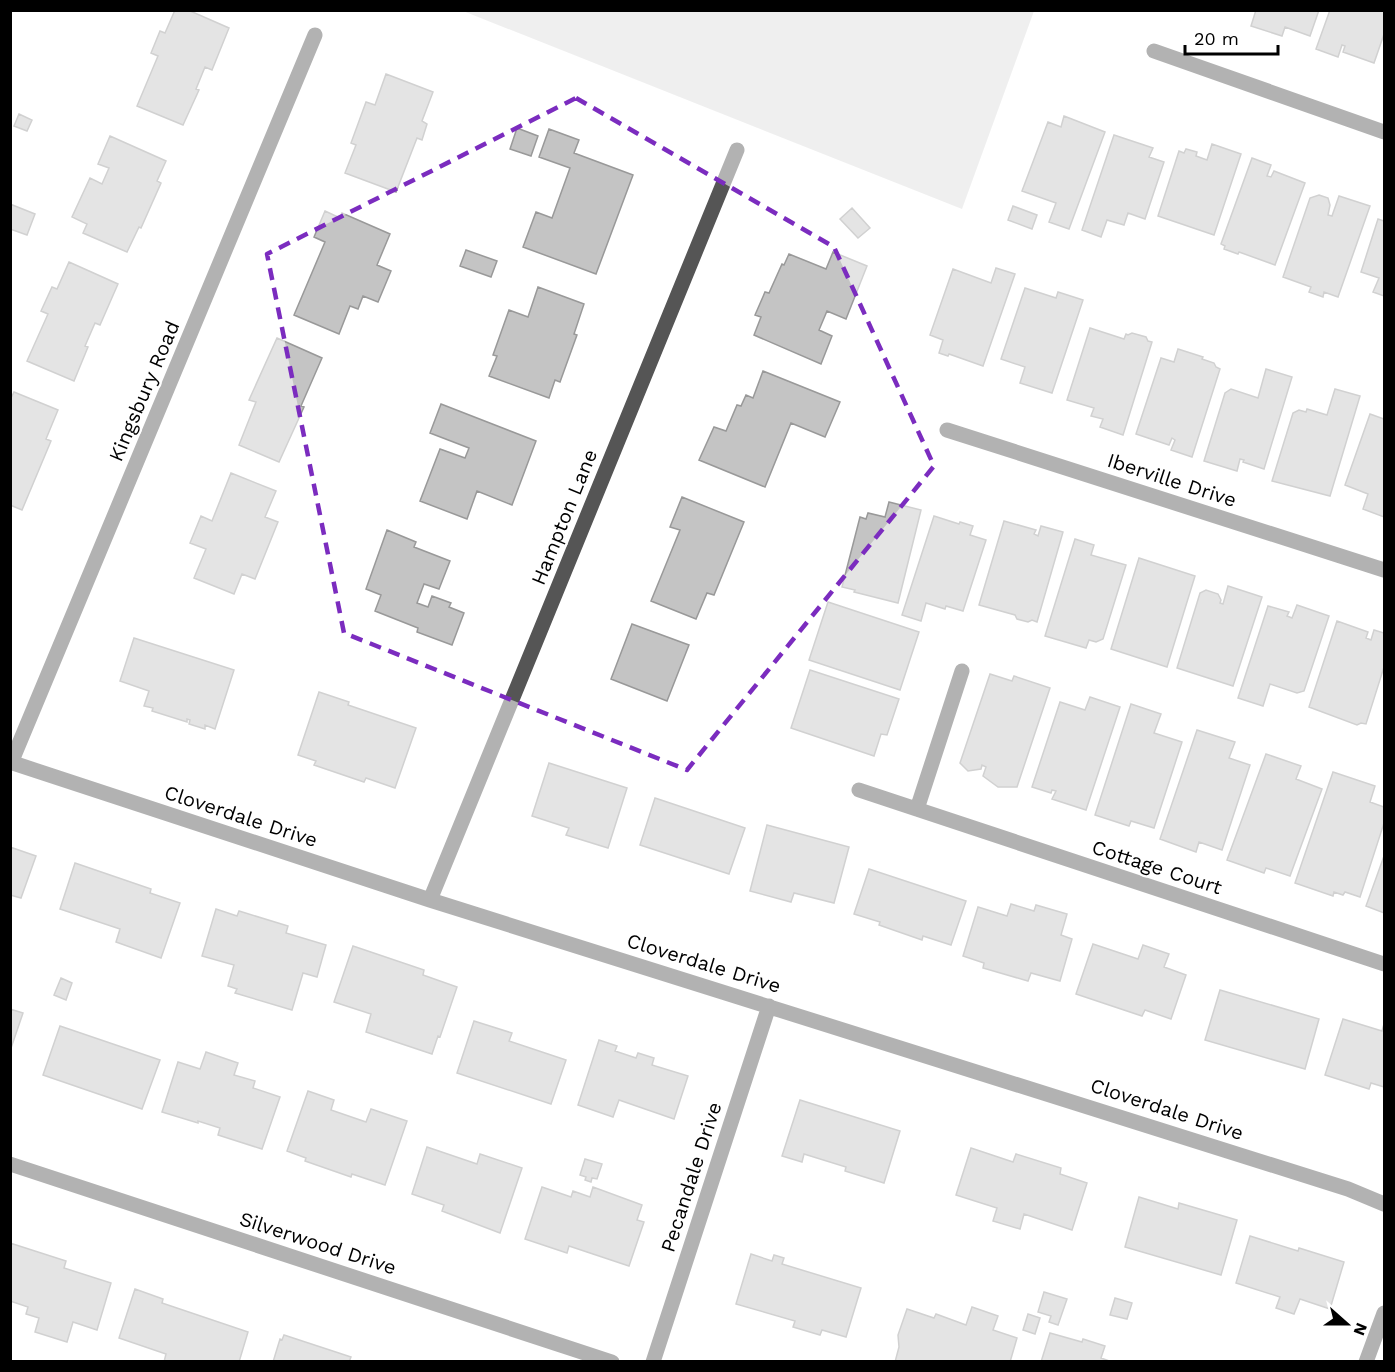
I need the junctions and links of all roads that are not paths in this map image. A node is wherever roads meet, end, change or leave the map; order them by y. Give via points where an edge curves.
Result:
1 (315, 35) dead end
2 (1154, 51) dead end
3 (1384, 132) edge
4 (736, 150) dead end
5 (947, 430) dead end
6 (1384, 570) edge
7 (962, 670) dead end
8 (11, 762) edge
9 (859, 790) dead end
10 (917, 810) junction
11 (430, 900) junction
12 (1384, 963) edge
13 (769, 1006) junction
14 (10, 1164) edge
15 (1384, 1204) edge
16 (1384, 1313) edge
17 (612, 1362) edge
18 (653, 1362) edge
19 (1366, 1362) edge

1 - 8 street, Kingsbury Road
2 - 3 street
4 - 11 street, Hampton Lane
5 - 6 street, Iberville Drive
7 - 10 street
8 - 11 street, Cloverdale Drive
9 - 10 street, Cottage Court
10 - 12 street, Cottage Court
11 - 13 street, Cloverdale Drive
13 - 15 street, Cloverdale Drive via 1348,1188
13 - 18 street, Pecandale Drive
14 - 17 street, Silverwood Drive
16 - 19 street

